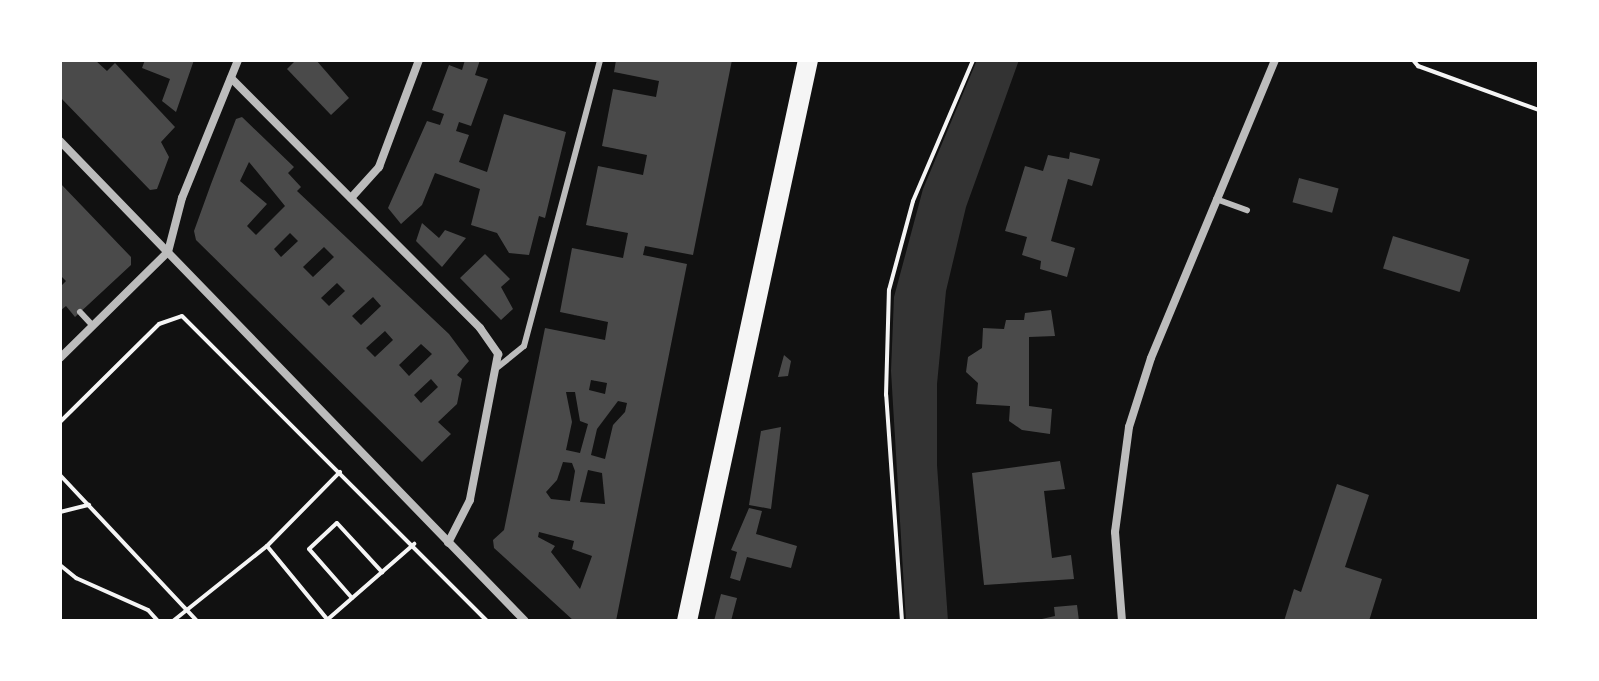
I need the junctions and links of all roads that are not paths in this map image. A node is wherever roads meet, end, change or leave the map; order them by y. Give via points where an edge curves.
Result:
1 (238, 60) edge
2 (419, 60) edge
3 (600, 60) edge
4 (808, 60) edge
5 (1275, 60) edge
6 (231, 78) junction
7 (60, 141) edge
8 (351, 198) junction
9 (1216, 199) junction
10 (1247, 210) dead end
11 (168, 252) junction
12 (80, 312) dead end
13 (93, 326) junction
14 (60, 358) edge
15 (498, 367) junction
16 (448, 543) junction
17 (525, 621) edge
18 (687, 621) edge
19 (1122, 621) edge

1 - 6 street
2 - 8 street via 379,167
3 - 15 lane via 524,346
4 - 18 main road
5 - 9 street
6 - 8 street
6 - 11 street via 182,198
7 - 11 street
8 - 15 street via 492,341
9 - 10 lane
9 - 19 street via 1151,358 1129,427 1115,532
11 - 13 street
11 - 16 street
12 - 13 lane
13 - 14 street
15 - 16 street via 470,500
16 - 17 street

